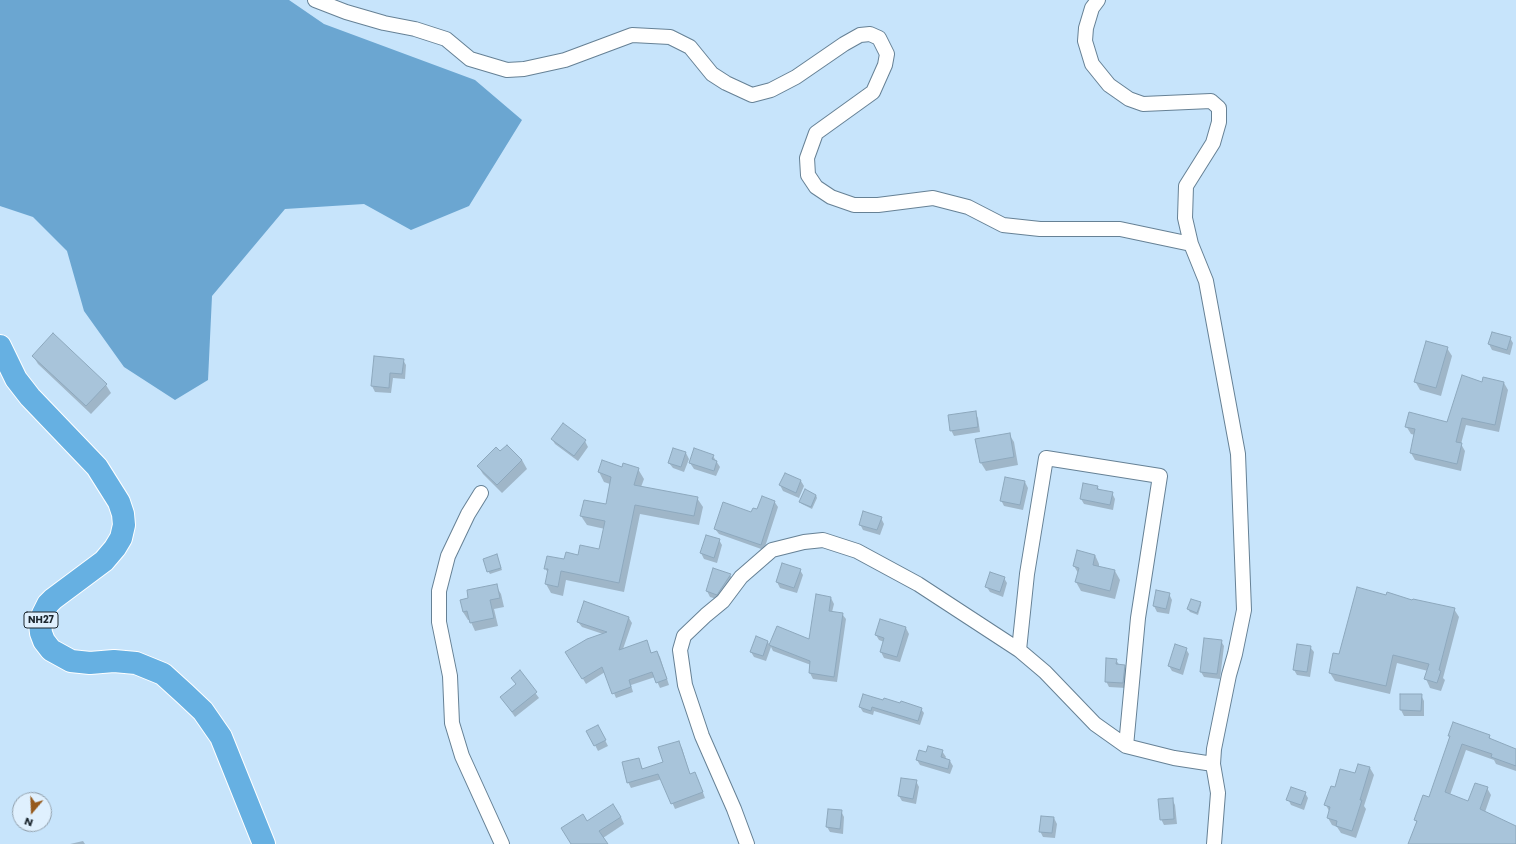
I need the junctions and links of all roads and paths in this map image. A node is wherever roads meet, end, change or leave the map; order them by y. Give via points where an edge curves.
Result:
1 (315, 0) edge
2 (1098, 0) edge
3 (1191, 244) junction
4 (0, 346) edge
5 (481, 493) dead end
6 (1019, 650) junction
7 (1126, 746) junction
8 (1213, 764) junction
9 (264, 844) edge
10 (502, 844) edge
11 (747, 844) edge
12 (1214, 844) edge

1 - 3 street via 353,14 446,39 470,60 507,70 524,70 565,60 632,35 670,37 690,47 712,74 752,95 771,90 796,77 844,44 860,35 870,34 879,38 887,54 873,92 816,133 807,158 808,175 816,187 831,197 854,205 878,205 933,198 968,207 1003,225 1040,229 1120,229
2 - 3 street via 1092,8 1085,41 1092,64 1109,85 1143,104 1211,101 1219,108 1220,122 1213,143 1186,186 1185,218
3 - 8 street via 1206,281 1238,454 1244,610 1220,717
4 - 9 highway, NH27 via 8,365 30,397 97,467 120,502 123,514 121,538 115,548 104,560 48,604 40,623 44,641 51,650 71,660 90,663 136,663 163,674 185,694 203,711 221,737
5 - 10 street via 448,556 439,591 439,622 450,676 452,723 462,756
6 - 7 street via 1045,672 1095,724
6 - 7 street via 1027,574 1046,458 1160,476 1138,618
6 - 11 street via 918,584 857,551 823,540 772,550 741,578 723,601 684,636 680,650 685,685 702,736
7 - 8 street via 1174,758
8 - 12 street via 1218,793

